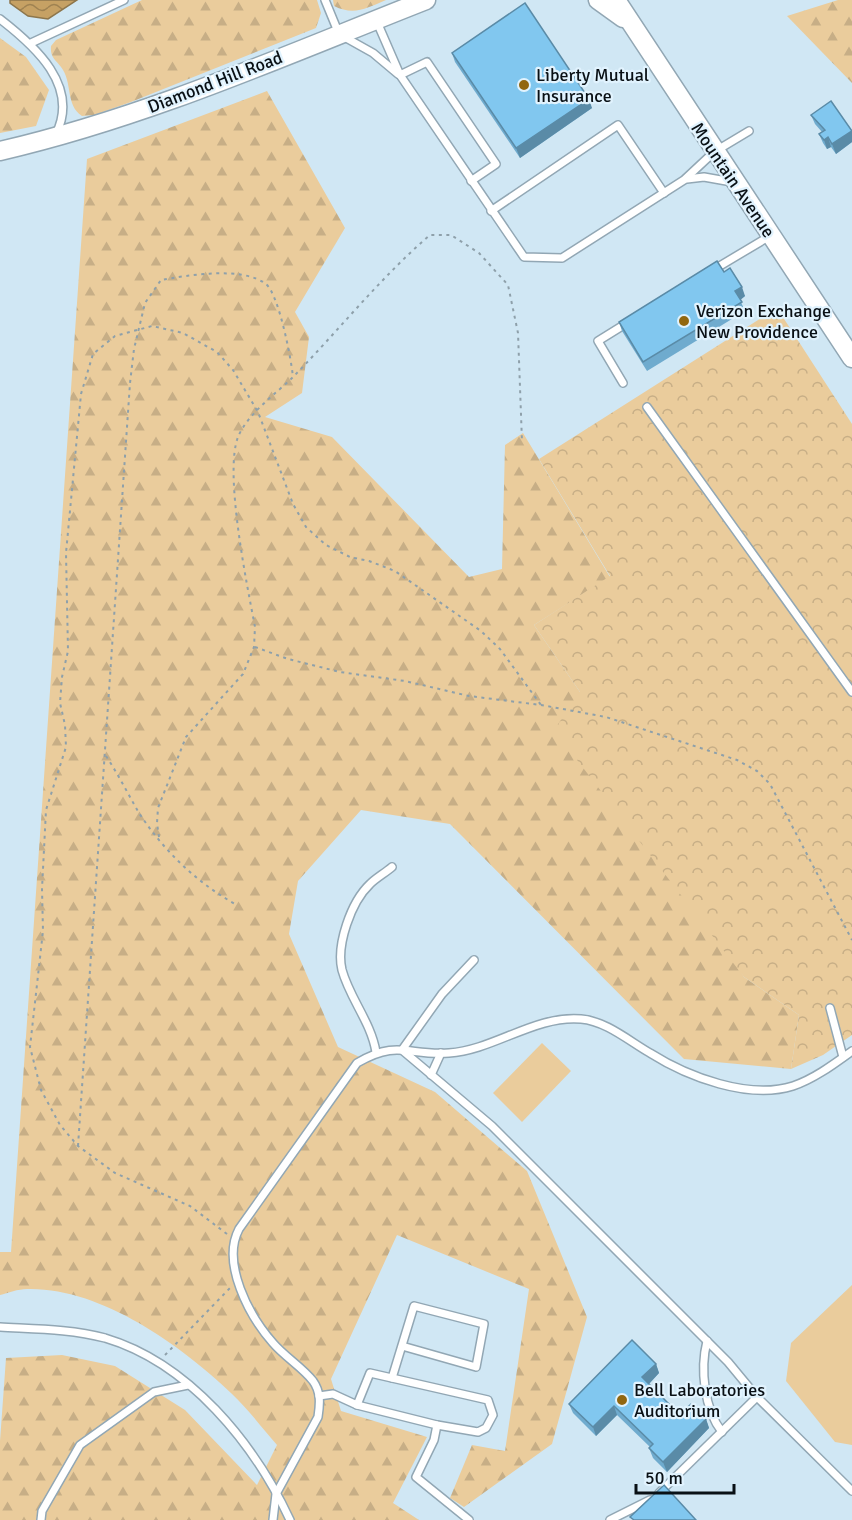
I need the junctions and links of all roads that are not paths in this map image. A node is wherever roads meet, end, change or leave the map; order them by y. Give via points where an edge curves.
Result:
1 (124, 0) edge
2 (325, 0) edge
3 (426, 0) edge
4 (598, 0) edge
5 (616, 0) edge
6 (0, 19) edge
7 (376, 20) junction
8 (630, 23) junction
9 (339, 34) junction
10 (31, 43) junction
11 (400, 75) junction
12 (749, 131) dead end
13 (53, 139) junction
14 (0, 151) edge
15 (714, 152) junction
16 (684, 180) junction
17 (471, 181) junction
18 (735, 183) junction
19 (664, 193) junction
20 (491, 211) junction
21 (770, 236) junction
22 (703, 276) edge
23 (636, 317) edge
24 (852, 358) edge
25 (622, 383) dead end
26 (647, 407) dead end
27 (852, 692) edge
28 (392, 867) dead end
29 (474, 960) dead end
30 (830, 1008) dead end
31 (402, 1050) junction
32 (852, 1051) edge
33 (376, 1052) junction
34 (441, 1053) junction
35 (843, 1057) junction
36 (431, 1075) junction
37 (0, 1326) edge
38 (707, 1341) junction
39 (402, 1346) junction
40 (392, 1378) junction
41 (188, 1385) junction
42 (319, 1396) junction
43 (757, 1397) junction
44 (357, 1405) junction
45 (437, 1425) junction
46 (722, 1432) junction
47 (852, 1491) edge
48 (276, 1494) junction
49 (41, 1520) edge
50 (273, 1520) edge
51 (290, 1520) edge
52 (469, 1520) edge
53 (610, 1520) edge

1 - 10 lane
2 - 9 lane
3 - 7 main road, Diamond Hill Road
4 - 8 main road
5 - 8 main road, Mountain Avenue
6 - 10 lane
7 - 9 main road, Diamond Hill Road
7 - 11 lane
8 - 15 main road, Mountain Avenue
9 - 11 lane via 373,53
9 - 13 main road, Diamond Hill Road via 129,116
10 - 13 lane via 51,70 63,103 63,120
11 - 17 lane
11 - 17 lane via 427,62 496,164
12 - 15 lane
13 - 14 main road, Diamond Hill Road
15 - 16 lane
15 - 18 main road, Mountain Avenue
16 - 18 lane via 704,177
16 - 19 lane
17 - 20 lane
18 - 21 main road, Mountain Avenue
19 - 20 lane via 558,259 521,256
19 - 20 lane via 618,125
21 - 22 lane
21 - 24 main road, Mountain Avenue
23 - 25 lane via 597,341
26 - 27 lane
28 - 33 lane via 368,885 348,920 341,944 342,972 374,1037
29 - 31 lane via 442,994
30 - 35 lane
31 - 33 lane
31 - 34 lane
31 - 36 lane
32 - 35 lane
33 - 42 lane via 357,1063 233,1240 238,1279 264,1333 312,1381
34 - 35 lane via 484,1047 547,1024 582,1019 599,1023 674,1067 754,1089 794,1086
34 - 36 lane
36 - 38 lane via 492,1126
37 - 41 lane via 104,1338 158,1362
38 - 43 lane
38 - 46 lane via 703,1356 707,1395 711,1413
39 - 39 lane via 414,1306 484,1324 476,1367
39 - 40 lane
40 - 44 lane via 370,1372
40 - 45 lane via 488,1400 493,1415 486,1428 478,1432
41 - 48 lane via 244,1444
41 - 49 lane via 154,1392 80,1445 42,1511
42 - 44 lane via 333,1394
42 - 48 lane via 318,1417
43 - 46 lane
43 - 47 lane
44 - 45 lane
45 - 52 lane via 417,1477
46 - 53 lane via 665,1489 639,1508
48 - 50 lane
48 - 51 lane

